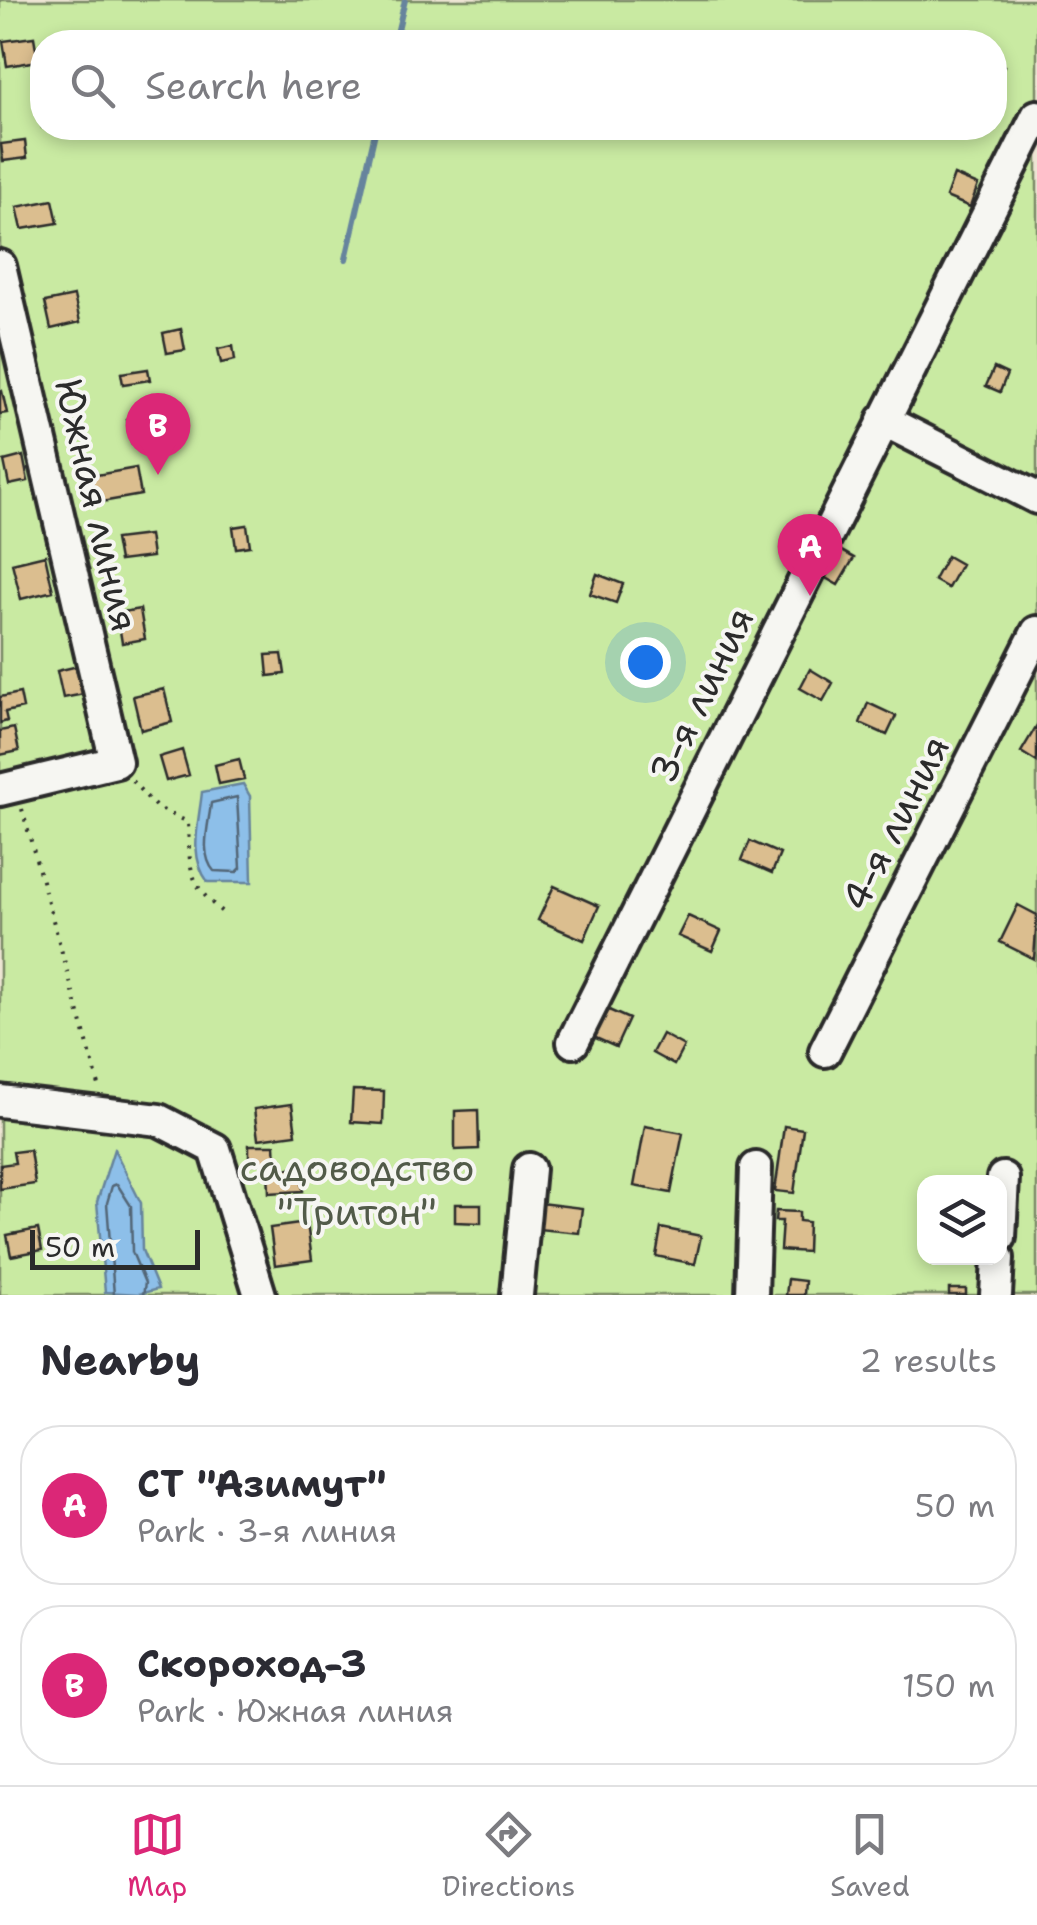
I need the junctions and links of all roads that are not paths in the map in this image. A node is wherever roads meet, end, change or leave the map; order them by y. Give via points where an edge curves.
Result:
1 (1037, 116) edge
2 (0, 266) edge
3 (883, 420) junction
4 (1037, 498) edge
5 (1037, 632) edge
6 (8, 788) edge
7 (573, 1042) dead end
8 (826, 1051) dead end
9 (0, 1101) edge
10 (756, 1168) dead end
11 (529, 1169) dead end
12 (998, 1265) edge
13 (260, 1295) edge
14 (517, 1295) edge
15 (752, 1295) edge
16 (996, 1295) edge

1 - 3 street, 3-я линия
2 - 6 street, Южная линия via 116,762
3 - 4 street
3 - 7 street, 3-я линия
5 - 8 street, 4-я линия
9 - 13 street via 159,1120 215,1148
10 - 15 street
11 - 14 street
12 - 16 street

